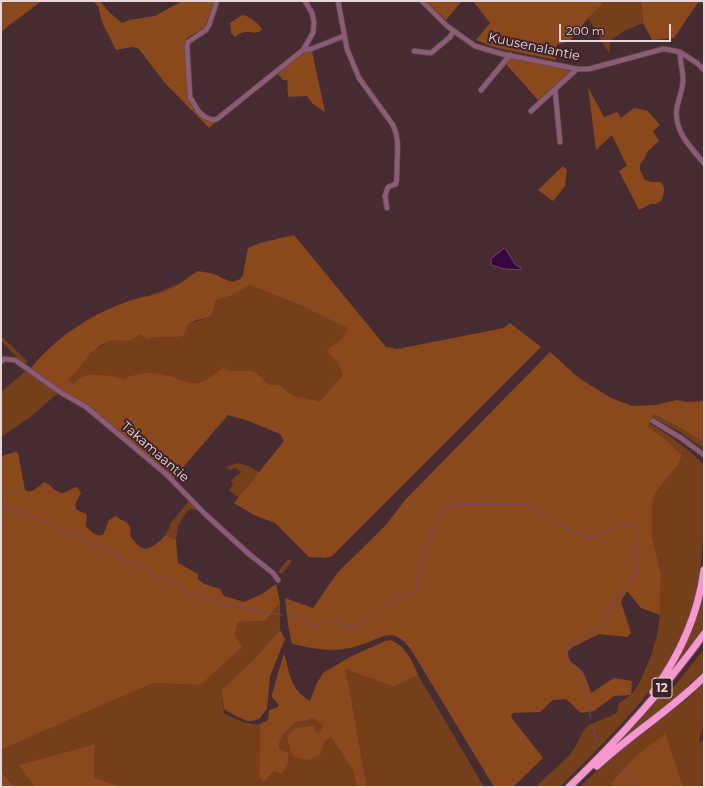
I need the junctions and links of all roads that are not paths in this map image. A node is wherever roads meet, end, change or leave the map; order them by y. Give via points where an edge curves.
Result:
1 (217, 1) edge
2 (305, 1) edge
3 (338, 1) edge
4 (422, 1) edge
5 (454, 31) junction
6 (344, 36) junction
7 (302, 50) junction
8 (414, 51) dead end
9 (680, 52) junction
10 (510, 55) junction
11 (577, 69) junction
12 (704, 70) edge
13 (554, 89) junction
14 (481, 90) dead end
15 (531, 111) dead end
16 (560, 142) dead end
17 (704, 162) edge
18 (387, 208) dead end
19 (3, 361) edge
20 (653, 421) dead end
21 (693, 447) junction
22 (704, 455) edge
23 (704, 459) edge
24 (704, 570) edge
25 (278, 580) dead end
26 (704, 634) edge
27 (704, 677) edge
28 (617, 739) junction
29 (569, 787) edge
30 (572, 787) edge

1 - 7 street via 209,25 188,42 187,46 190,97 199,112 206,117 217,119
2 - 7 street via 314,22 313,33
3 - 6 street
4 - 5 street, Kuusenalantie
5 - 8 street via 431,53
5 - 10 street, Kuusenalantie via 476,46
6 - 7 street via 312,49
6 - 18 street via 360,78 397,133 397,177 396,184 388,187 385,196
9 - 11 street, Kuusenalantie via 663,50 589,69
9 - 12 street
9 - 17 street via 683,80 677,120 687,144
10 - 11 street, Kuusenalantie
10 - 14 street
11 - 13 street
13 - 15 street
13 - 16 street
19 - 25 street, Takamaantie via 15,360 86,407 166,474 205,514
20 - 21 street
21 - 22 street
21 - 23 street
24 - 28 highway via 698,602 684,641 656,688
26 - 28 highway, 12 via 670,679
27 - 30 highway
28 - 29 highway, 12

